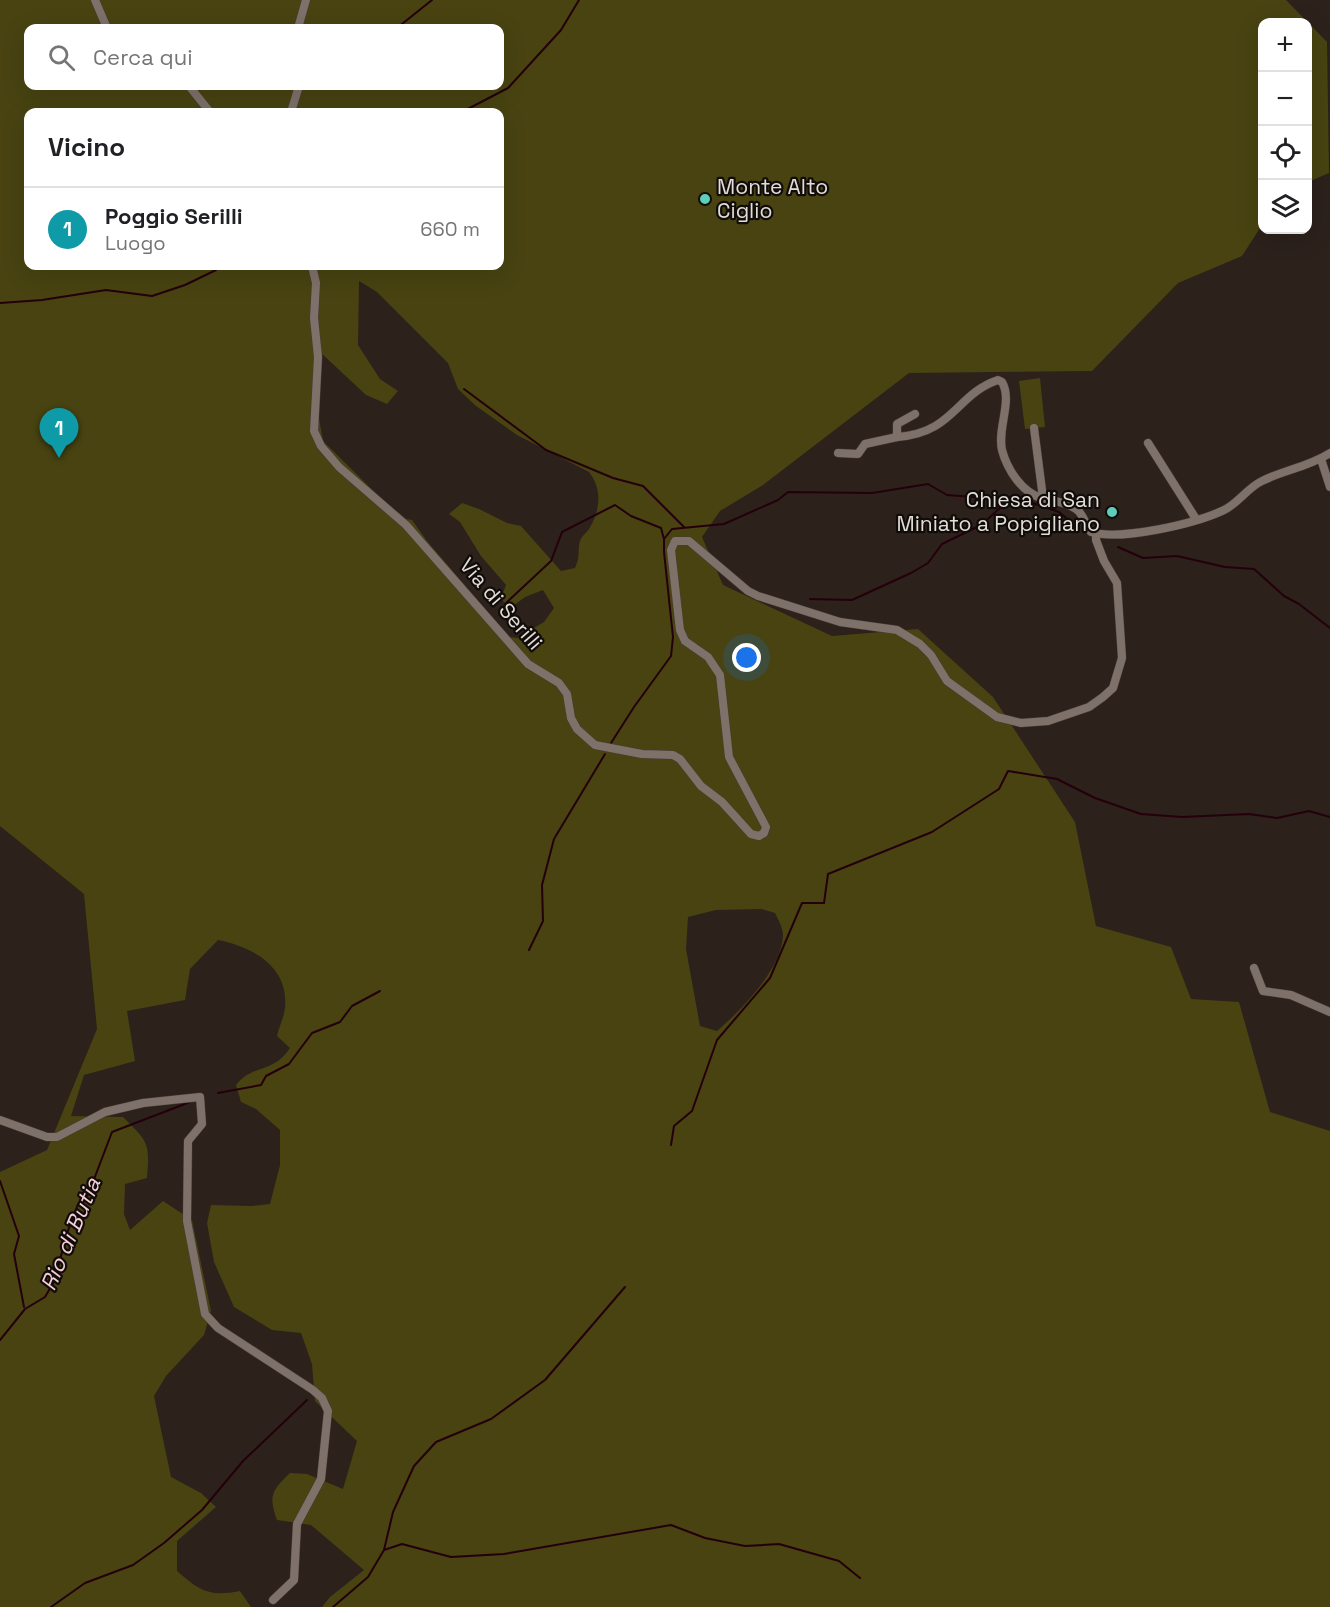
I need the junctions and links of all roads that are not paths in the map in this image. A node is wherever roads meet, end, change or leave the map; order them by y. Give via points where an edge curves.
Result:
1 (95, 0) edge
2 (306, 0) edge
3 (105, 24) edge
4 (299, 24) edge
5 (192, 90) edge
6 (298, 90) edge
7 (207, 108) edge
8 (292, 108) edge
9 (313, 270) edge
10 (915, 414) dead end
11 (1034, 428) dead end
12 (897, 437) junction
13 (1148, 443) dead end
14 (838, 453) dead end
15 (1330, 453) edge
16 (1322, 459) junction
17 (1330, 487) edge
18 (1043, 498) junction
19 (1196, 519) junction
20 (1096, 533) junction
21 (1254, 968) dead end
22 (1330, 1012) edge
23 (0, 1120) edge
24 (273, 1600) dead end

1 - 3 street
2 - 4 street
5 - 7 street
6 - 8 street
9 - 20 street, Via di Serilli via 318,357 314,431 321,446 339,467 406,525 528,664 559,683 567,694 571,718 595,745 673,755 751,834 764,833 765,822 736,776 729,757 720,675 708,657 684,641 680,630 670,550 675,541 689,541 758,596 840,622 897,630 920,644 947,681 970,700 996,717 1021,723 1048,721 1089,706 1113,688 1122,658 1117,584 1104,561
10 - 12 street via 897,424
11 - 18 street
12 - 14 street via 865,444 858,454
12 - 18 street via 933,430 986,385 998,380 1006,393 1001,433 1004,455 1024,489
13 - 19 street
15 - 16 street
16 - 17 street
16 - 19 street via 1260,481 1222,511
18 - 20 street via 1079,511 1086,526
19 - 20 street via 1131,533
21 - 22 street via 1263,991 1291,994
23 - 24 street via 46,1137 57,1137 105,1112 200,1097 202,1124 188,1141 187,1221 205,1314 218,1328 313,1390 328,1412 321,1479 297,1524 294,1580

